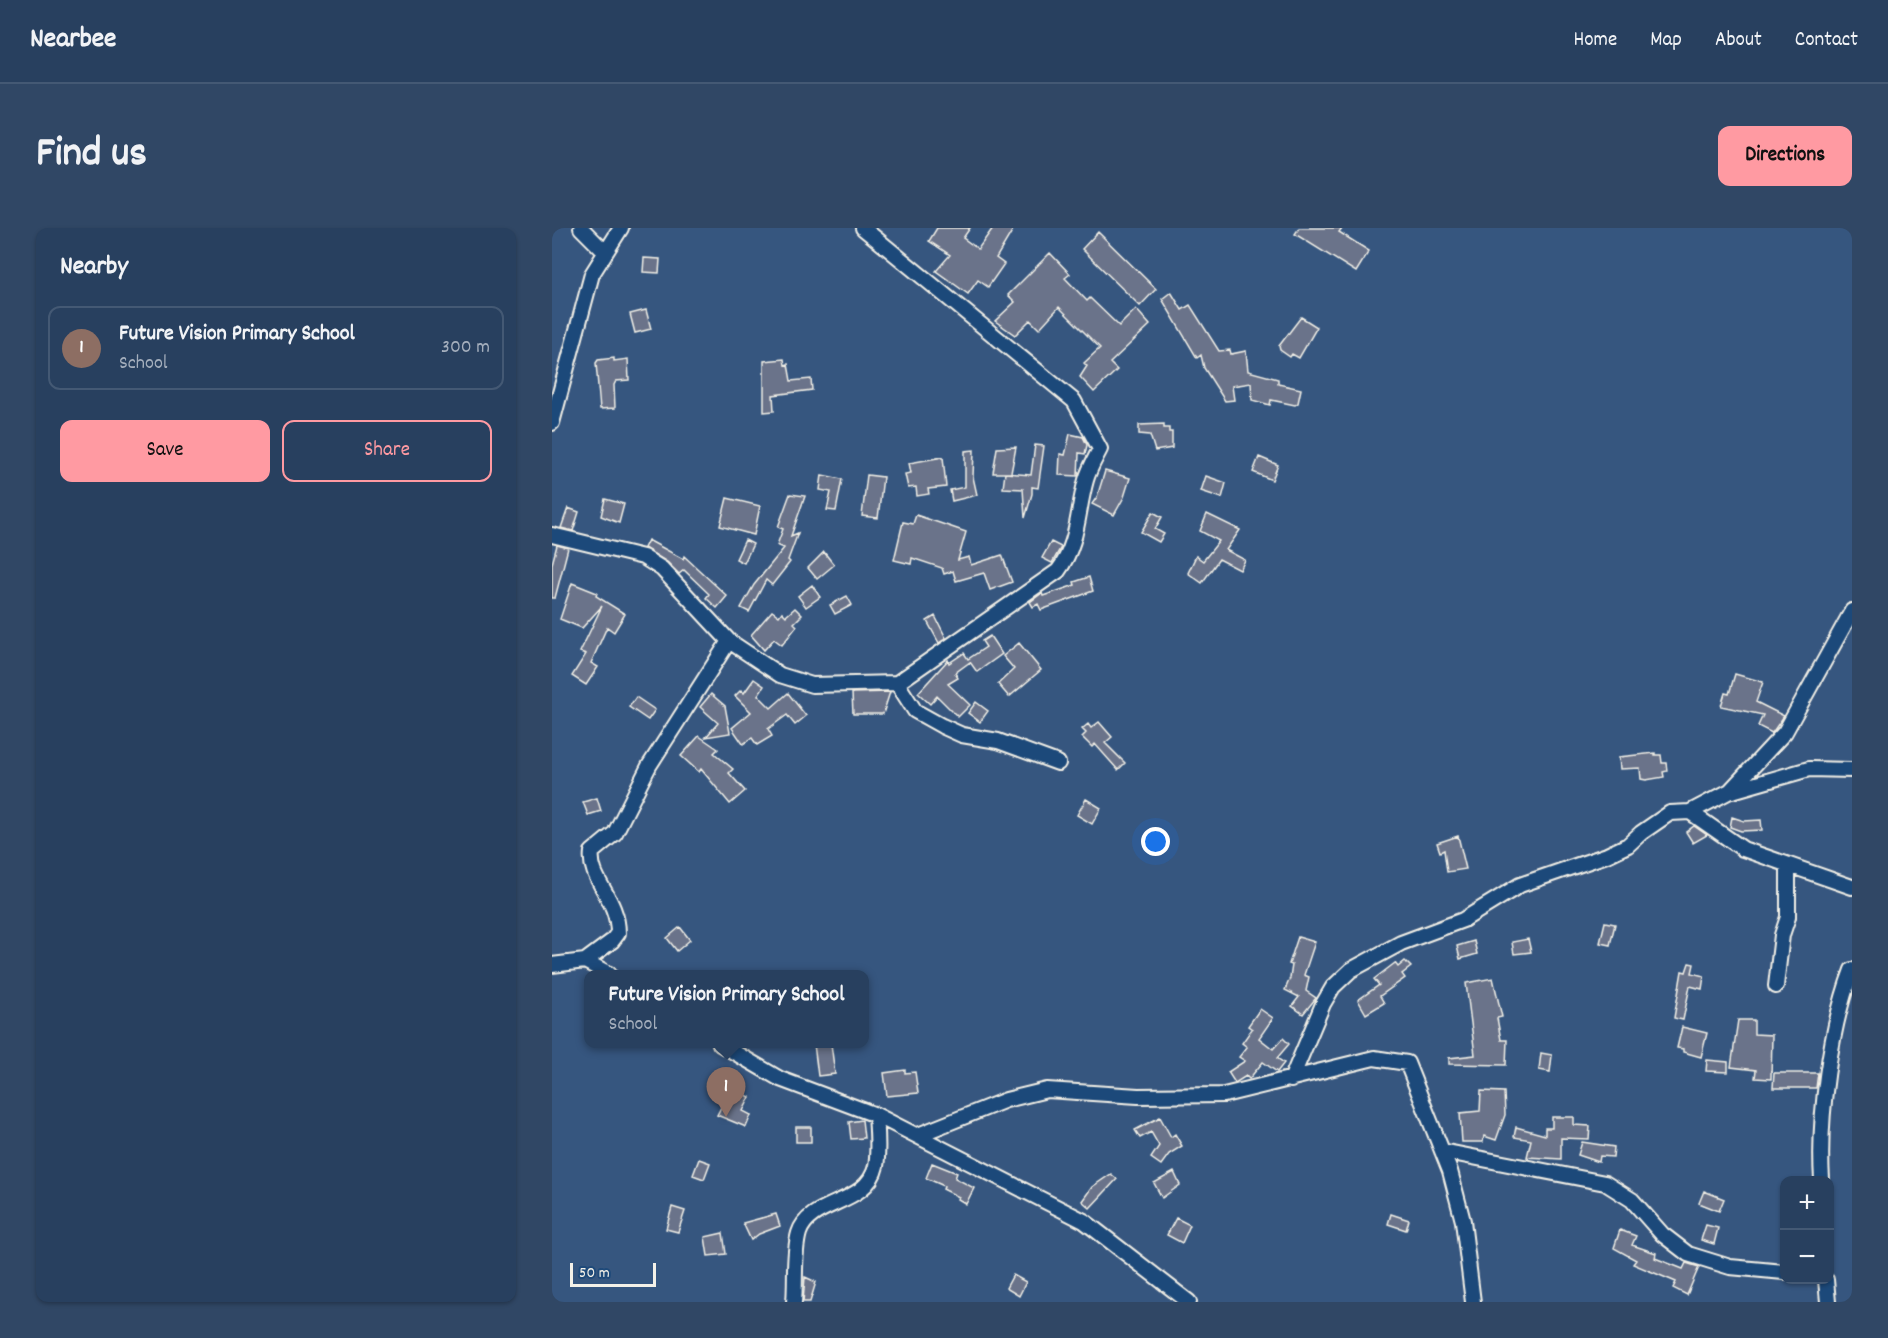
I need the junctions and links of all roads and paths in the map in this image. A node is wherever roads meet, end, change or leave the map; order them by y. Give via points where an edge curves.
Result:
1 (581, 228) edge
2 (621, 228) edge
3 (863, 228) edge
4 (605, 252) junction
5 (552, 423) edge
6 (552, 535) edge
7 (1852, 611) edge
8 (729, 641) junction
9 (897, 683) junction
10 (1058, 763) dead end
11 (1852, 770) edge
12 (1730, 791) junction
13 (1690, 812) junction
14 (1788, 866) junction
15 (1852, 888) edge
16 (585, 961) junction
17 (552, 965) edge
18 (600, 970) edge
19 (1852, 970) edge
20 (1776, 986) dead end
21 (727, 1048) edge
22 (1291, 1080) junction
23 (876, 1115) junction
24 (918, 1135) junction
25 (1442, 1152) junction
26 (1822, 1176) edge
27 (1780, 1272) edge
28 (1826, 1284) edge
29 (794, 1302) edge
30 (1189, 1302) edge
31 (1473, 1302) edge
32 (1828, 1302) edge

1 - 4 street
2 - 4 street
3 - 9 street via 1074,401 1100,449 1086,480 1077,530 1067,559 1058,571
4 - 5 street via 592,274
6 - 8 street via 643,557 662,569
7 - 12 street via 1785,732
8 - 9 street via 780,675 812,685
8 - 16 street via 649,766 615,833 592,852 592,871 610,897 618,933
9 - 10 street via 915,711 942,726
11 - 12 street via 1809,769
12 - 13 street
13 - 14 street via 1743,849
13 - 22 street via 1670,813 1628,845 1520,885 1463,920 1401,943 1352,970 1333,987 1323,1004
14 - 15 street
14 - 20 street via 1788,917
16 - 17 street
16 - 18 street
19 - 26 street via 1840,1002 1834,1036 1820,1153
21 - 23 street via 793,1085
22 - 24 street via 1224,1095 1138,1096 1047,1090 1006,1100
22 - 25 street via 1374,1058 1407,1063
23 - 24 street
23 - 29 street via 876,1166 869,1182 840,1203 808,1218 799,1233
24 - 30 street via 1084,1221
25 - 27 street via 1605,1183 1632,1200 1662,1234 1688,1254 1730,1267
25 - 31 street via 1463,1221
28 - 32 street

